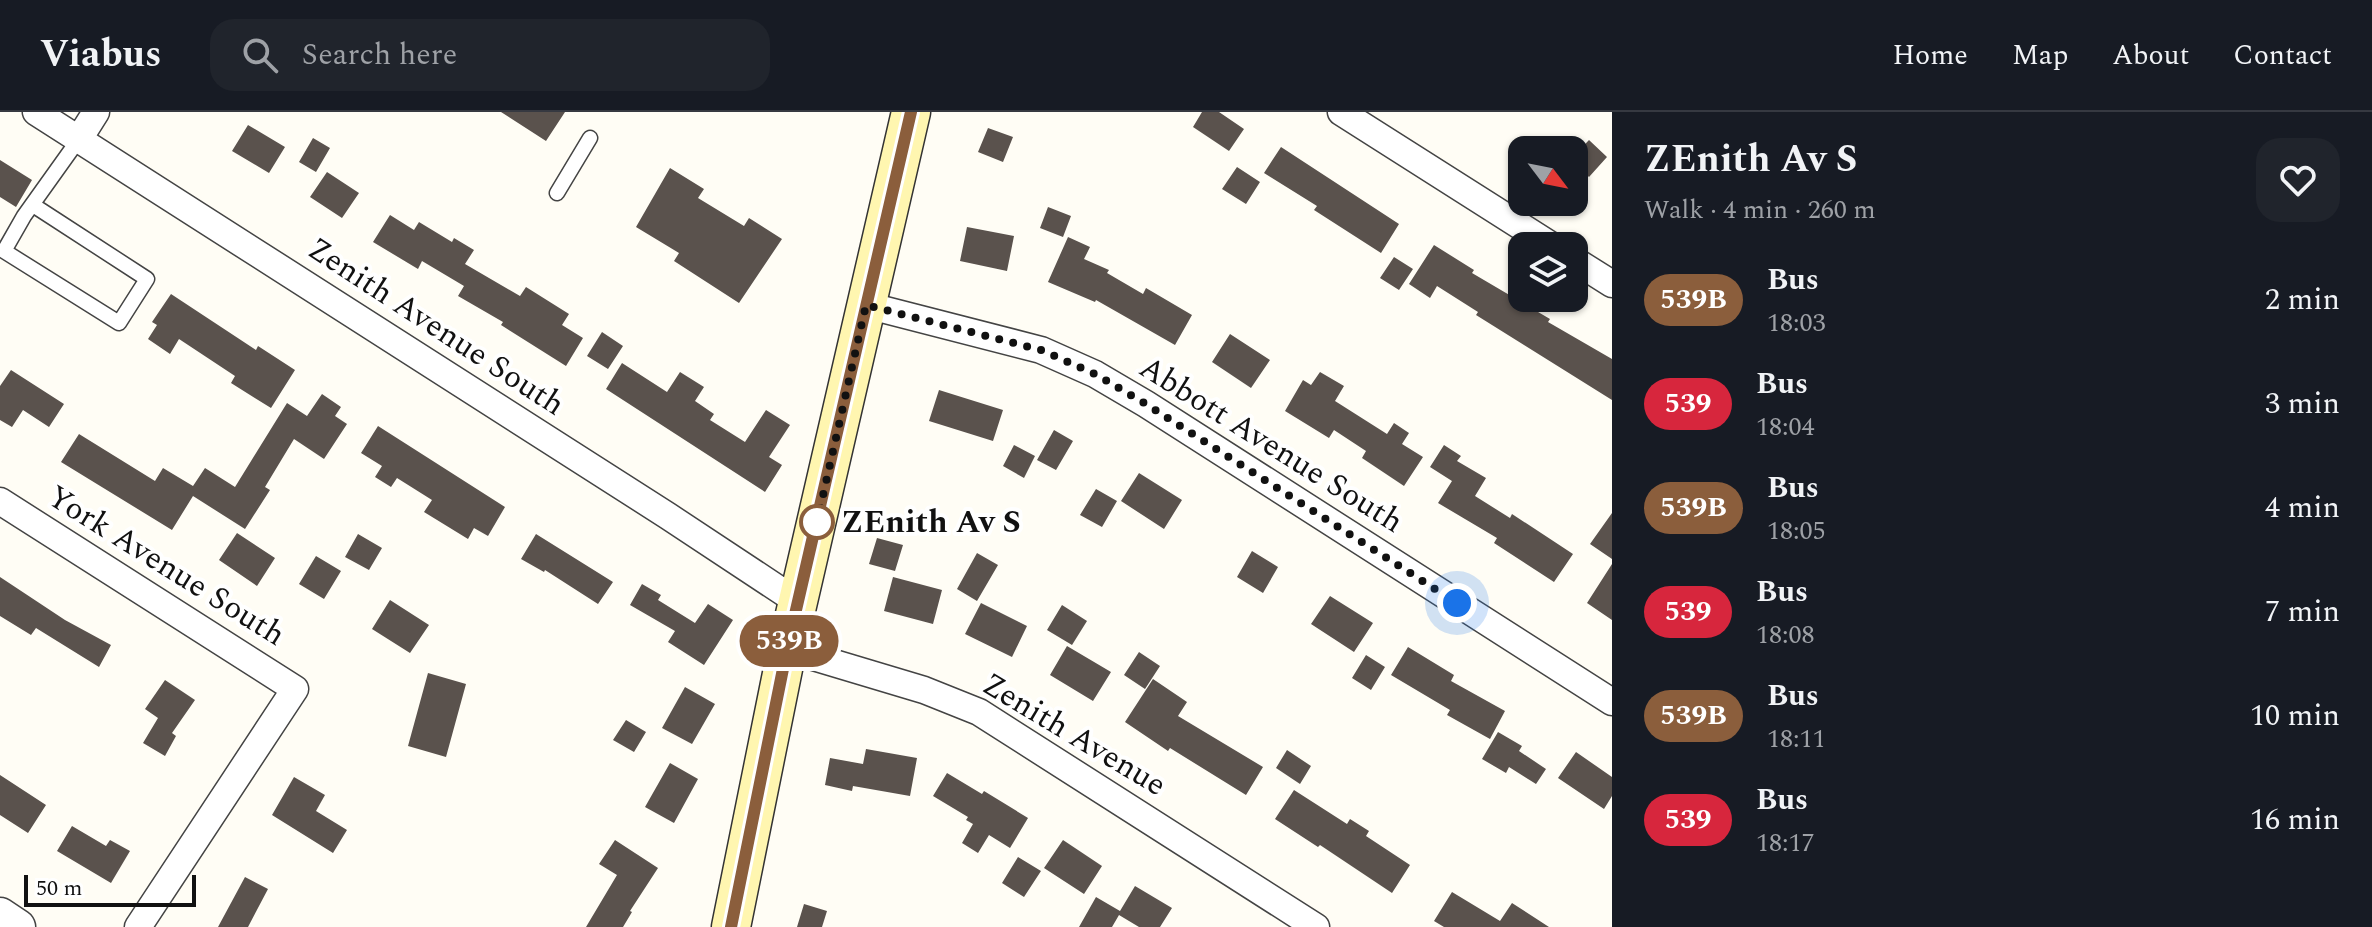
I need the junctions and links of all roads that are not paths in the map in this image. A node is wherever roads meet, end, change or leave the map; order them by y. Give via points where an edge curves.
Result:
1 (36, 112) edge
2 (96, 112) edge
3 (911, 112) edge
4 (1341, 112) edge
5 (590, 138) dead end
6 (79, 139) junction
7 (557, 193) dead end
8 (33, 205) junction
9 (1530, 232) edge
10 (1588, 269) edge
11 (1612, 284) edge
12 (866, 305) junction
13 (0, 501) edge
14 (798, 602) junction
15 (787, 649) junction
16 (1612, 702) edge
17 (0, 915) edge
18 (18, 927) edge
19 (138, 927) edge
20 (731, 927) edge
21 (1316, 927) edge

1 - 6 street, Zenith Avenue South
2 - 6 street
3 - 12 main road
4 - 9 street
5 - 7 lane
6 - 8 lane
6 - 14 street, Zenith Avenue South
8 - 8 lane via 4,251 119,323 147,279
10 - 11 street
12 - 14 main road
12 - 16 street, Abbott Avenue South via 1041,350 1095,374
13 - 19 street, York Avenue South via 295,689
14 - 15 main road
15 - 20 main road
15 - 21 street, Zenith Avenue via 979,712
17 - 18 street

